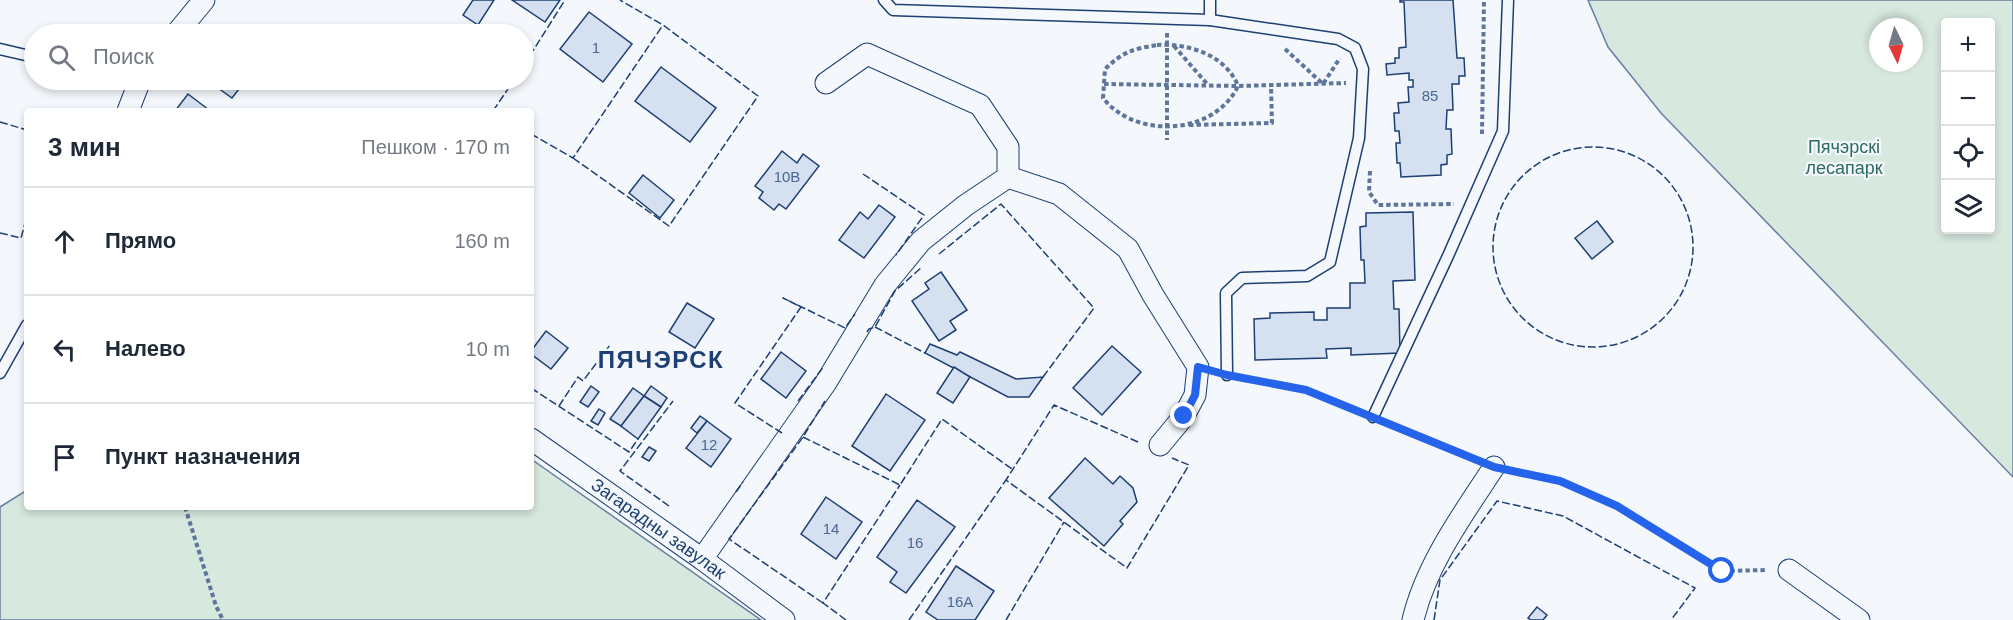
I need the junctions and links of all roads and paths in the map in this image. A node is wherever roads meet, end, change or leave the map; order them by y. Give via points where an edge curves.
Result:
1 (204, 0) edge
2 (884, 0) edge
3 (1210, 0) edge
4 (1484, 0) edge
5 (1508, 0) edge
6 (1167, 20) junction
7 (1210, 20) junction
8 (184, 24) edge
9 (1263, 28) junction
10 (1167, 45) junction
11 (1174, 45) junction
12 (1349, 45) junction
13 (0, 49) edge
14 (24, 55) edge
15 (1362, 82) junction
16 (826, 83) dead end
17 (1104, 84) junction
18 (1323, 84) junction
19 (1167, 85) junction
20 (1209, 85) junction
21 (1271, 85) junction
22 (1238, 86) junction
23 (135, 90) edge
24 (129, 108) edge
25 (1167, 126) junction
26 (1167, 140) dead end
27 (1479, 141) dead end
28 (1371, 160) dead end
29 (1008, 177) junction
30 (1459, 198) dead end
31 (24, 330) edge
32 (2, 366) edge
33 (1227, 375) joint
34 (1373, 417) junction
35 (534, 441) edge
36 (1160, 445) dead end
37 (1494, 467) junction
38 (185, 510) edge
39 (702, 559) junction
40 (1789, 570) joint
41 (223, 620) edge
42 (784, 620) edge
43 (1413, 620) edge
44 (1858, 620) edge

1 - 8 street
2 - 6 lane via 893,10
3 - 7 lane
4 - 27 path via 1483,130
5 - 34 lane via 1503,131
6 - 7 lane
6 - 10 path
7 - 9 lane
9 - 12 lane via 1338,39
9 - 18 path
10 - 11 path
10 - 17 path via 1123,53 1105,69
10 - 19 path
11 - 20 path
11 - 22 path via 1206,53 1234,74
12 - 15 lane via 1355,48 1363,69
12 - 18 path
13 - 14 lane
15 - 18 path
15 - 33 lane via 1359,138 1330,262 1307,276 1242,278 1226,293
16 - 29 street via 867,54 980,105 1008,147
17 - 19 path
17 - 25 path via 1103,99 1110,107 1132,120
18 - 21 path
19 - 20 path
19 - 25 path
20 - 22 path
21 - 22 path
21 - 25 path via 1272,123
22 - 25 path via 1234,95 1210,115 1197,122
23 - 24 street
25 - 26 path
28 - 30 path via 1369,192 1378,205 1456,204
29 - 36 street via 1059,194 1128,249 1198,367 1195,395 1184,416
29 - 39 street via 921,241 885,285 825,384
31 - 32 lane
33 - 34 path via 1306,390
34 - 37 path
35 - 39 street, Загарадны завулак
37 - 40 path via 1560,481 1617,506 1722,571
37 - 43 street via 1438,558
38 - 41 path
39 - 42 street, Загарадны завулак
40 - 44 street

